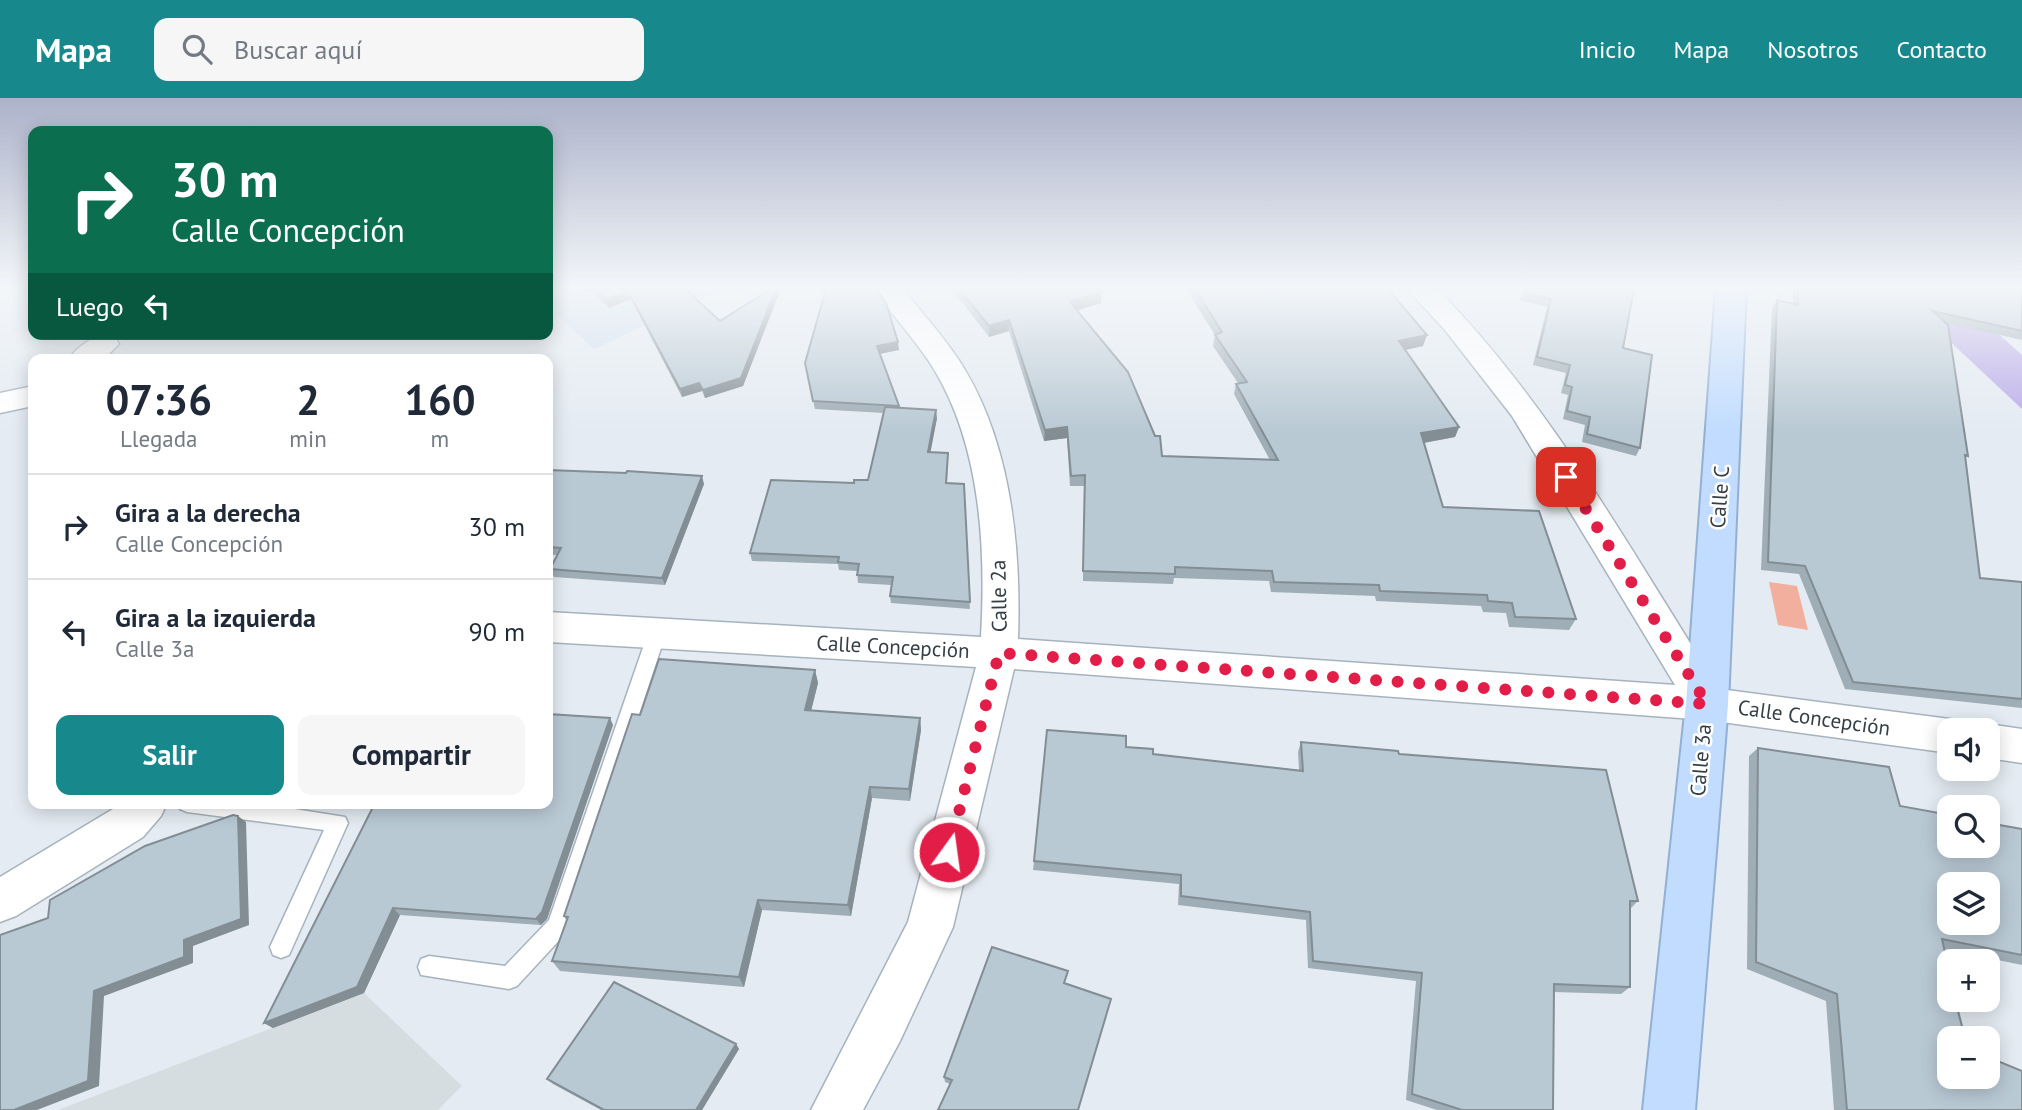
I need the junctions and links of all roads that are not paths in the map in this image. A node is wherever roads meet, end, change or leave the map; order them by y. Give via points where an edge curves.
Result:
1 (925, 336) edge
2 (1465, 336) edge
3 (1729, 336) edge
4 (28, 397) edge
5 (0, 403) edge
6 (553, 627) edge
7 (657, 633) junction
8 (999, 653) junction
9 (1707, 704) junction
10 (1937, 734) edge
11 (2000, 743) edge
12 (2022, 746) edge
13 (141, 809) edge
14 (232, 809) edge
15 (0, 901) edge
16 (281, 947) dead end
17 (429, 967) dead end
18 (836, 1110) edge
19 (1669, 1110) edge

1 - 8 street, Calle 2a via 951,370 966,400 996,514 1002,616
2 - 9 street, Calle 3a via 1524,409
3 - 9 street, Calle C
4 - 5 street
6 - 7 street, Calle Concepción
7 - 8 street, Calle Concepción
7 - 17 lane via 558,926 509,978
8 - 9 street, Calle Concepción
8 - 18 street, Calle 2a via 930,927
9 - 10 street, Calle Concepción
9 - 19 street, Calle 3a
11 - 12 street
13 - 15 street via 128,823
14 - 16 lane via 338,823

